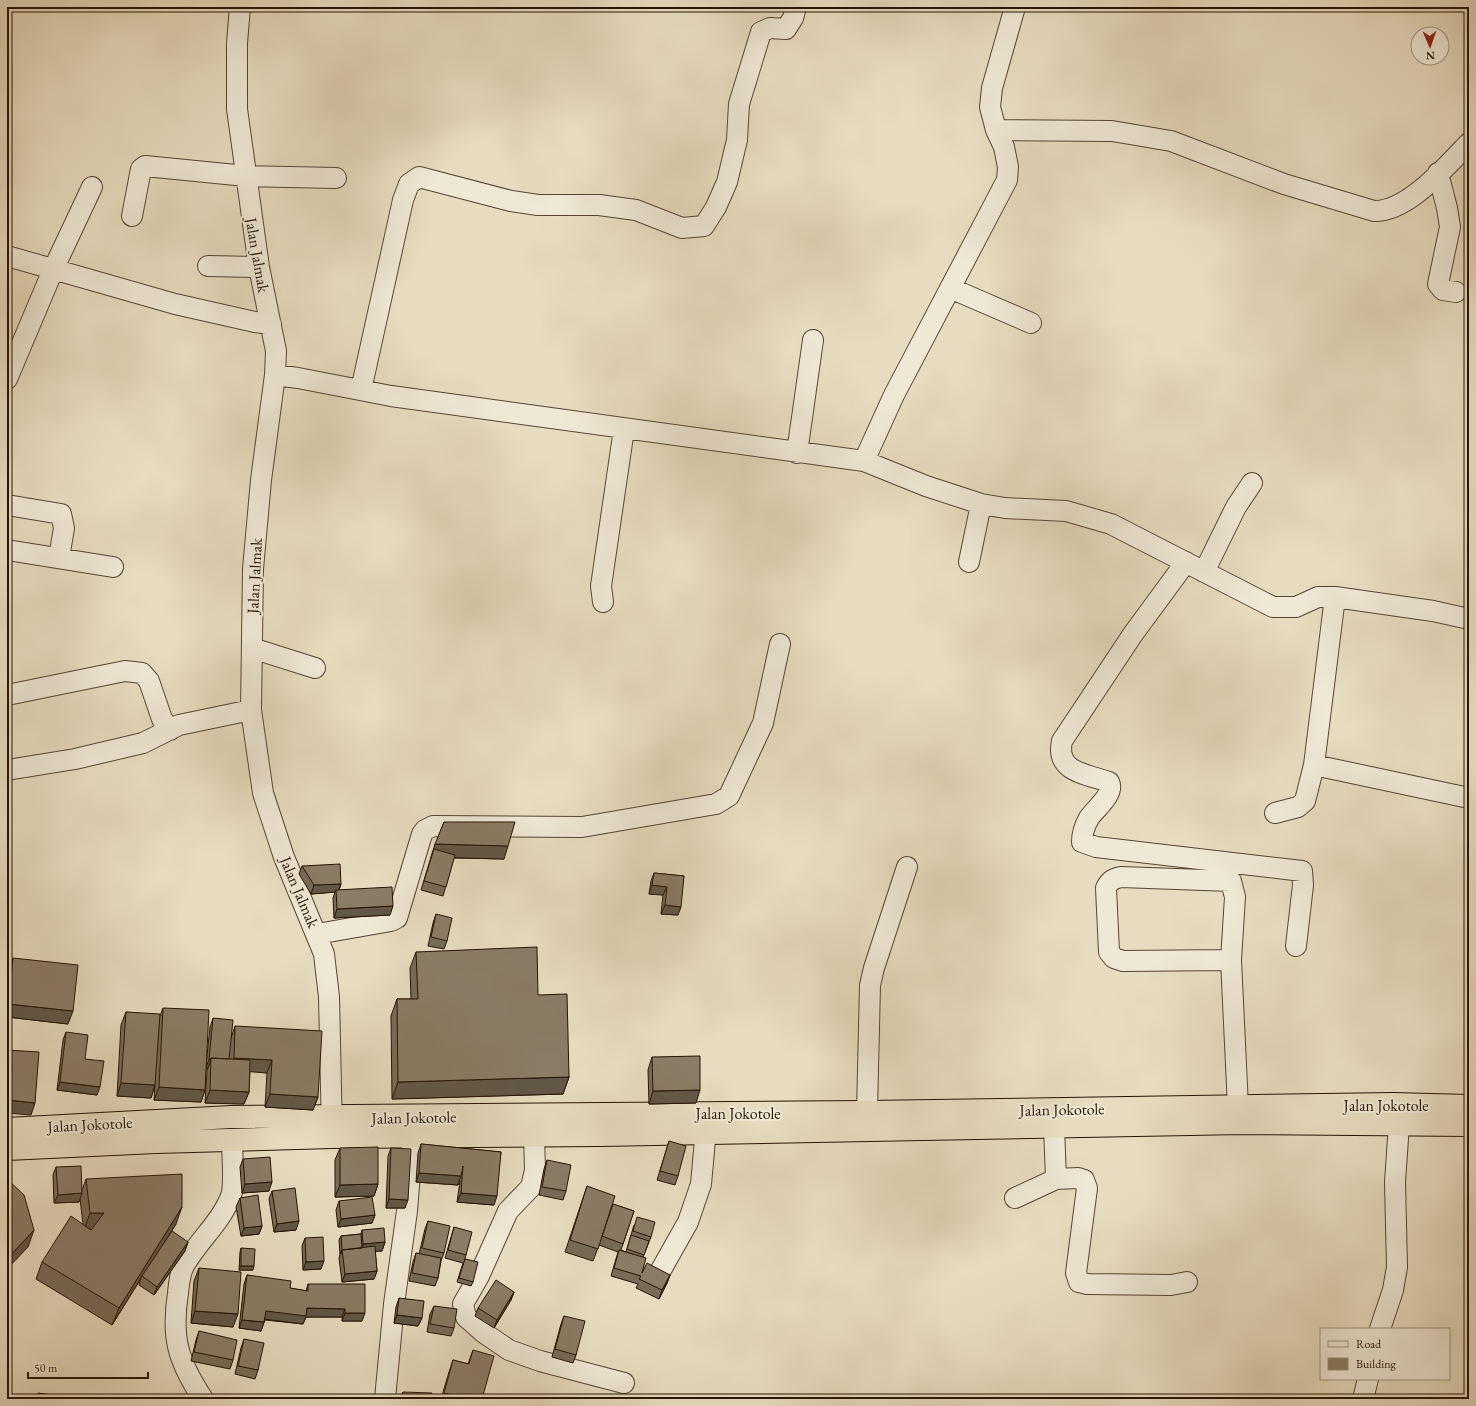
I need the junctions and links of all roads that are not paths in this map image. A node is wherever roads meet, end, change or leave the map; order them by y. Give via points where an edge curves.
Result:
1 (240, 7) edge
2 (796, 7) edge
3 (1014, 7) edge
4 (996, 130) junction
5 (1469, 143) edge
6 (1438, 173) junction
7 (246, 176) junction
8 (336, 178) dead end
9 (92, 187) dead end
10 (132, 216) dead end
11 (7, 256) edge
12 (208, 266) dead end
13 (259, 267) junction
14 (53, 270) junction
15 (950, 288) junction
16 (1456, 292) dead end
17 (1031, 323) dead end
18 (271, 324) junction
19 (813, 340) dead end
20 (275, 375) junction
21 (7, 379) edge
22 (361, 390) junction
23 (624, 429) junction
24 (797, 453) junction
25 (864, 461) junction
26 (1252, 483) dead end
27 (981, 504) junction
28 (7, 505) edge
29 (7, 550) edge
30 (60, 558) junction
31 (969, 562) dead end
32 (1186, 562) junction
33 (113, 567) dead end
34 (1204, 572) junction
35 (603, 602) dead end
36 (1334, 607) junction
37 (1469, 619) edge
38 (780, 644) dead end
39 (252, 648) junction
40 (315, 668) dead end
41 (7, 695) edge
42 (251, 710) junction
43 (170, 730) junction
44 (1314, 765) junction
45 (7, 770) edge
46 (1469, 798) edge
47 (1275, 813) dead end
48 (907, 867) dead end
49 (317, 934) junction
50 (1296, 946) dead end
51 (1231, 960) junction
52 (1469, 1106) edge
53 (1238, 1107) junction
54 (867, 1112) junction
55 (707, 1123) junction
56 (1399, 1124) junction
57 (599, 1125) junction
58 (1469, 1125) edge
59 (331, 1127) junction
60 (1054, 1127) junction
61 (7, 1129) edge
62 (534, 1135) junction
63 (413, 1136) junction
64 (232, 1141) junction
65 (7, 1149) edge
66 (1056, 1179) junction
67 (1015, 1198) dead end
68 (662, 1270) edge
69 (1187, 1282) dead end
70 (1380, 1328) edge
71 (1368, 1380) edge
72 (624, 1383) dead end
73 (203, 1399) edge
74 (386, 1399) edge
75 (1363, 1399) edge

1 - 7 street, Jalan Jalmak via 237,109
2 - 22 street via 786,29 770,28 761,32 739,104 737,140 727,182 704,226 682,228 636,210 599,205 538,205 511,201 419,177 409,184 403,200
3 - 4 street via 992,88 990,107
4 - 6 street via 1112,131 1171,141 1284,184 1374,211 1383,211 1406,200
4 - 15 street via 1004,147 1008,167 1007,180
5 - 6 street
6 - 16 street via 1450,227 1438,284 1443,290
7 - 8 street
7 - 10 street via 142,167
7 - 13 street, Jalan Jalmak
9 - 14 street
11 - 14 street
12 - 13 street
13 - 18 street, Jalan Jalmak
14 - 18 street via 174,304
14 - 21 street
15 - 17 street
15 - 25 street via 894,395
18 - 20 street, Jalan Jalmak via 276,351
19 - 24 street
20 - 22 street
20 - 39 street, Jalan Jalmak via 261,480 253,569
22 - 23 street
23 - 24 street
23 - 35 street via 601,586
24 - 25 street via 831,455
25 - 27 street via 926,486
26 - 34 street via 1236,507
27 - 31 street
27 - 32 street via 1005,508 1066,511 1111,524
28 - 30 street via 61,514 64,528
29 - 30 street
30 - 33 street
32 - 34 street
32 - 50 street via 1133,634 1062,741 1059,752 1061,760 1070,768 1109,782 1111,785 1110,792 1089,819 1082,834 1082,842 1096,847 1302,871 1303,885
34 - 36 street via 1273,608 1296,607 1318,597
36 - 37 street via 1433,611
36 - 44 street
38 - 49 street via 763,723 730,796 725,800 716,804 582,827 433,826 422,834 397,918
39 - 40 street
39 - 42 street, Jalan Jalmak
41 - 43 street via 126,671 142,673 149,681 162,719
42 - 43 street via 179,725
42 - 49 street, Jalan Jalmak via 264,793 284,857
43 - 45 street via 143,743 75,759
44 - 46 street
44 - 47 street via 1305,801 1298,807
48 - 54 street via 870,985
49 - 59 street, Jalan Jalmak via 324,954 329,997
51 - 51 street via 1235,897 1231,882 1121,877 1112,879 1109,883 1106,888 1109,952 1114,958 1123,961
51 - 53 street
52 - 53 highway, Jalan Jokotole via 1394,1104
53 - 54 highway, Jalan Jokotole
54 - 55 highway, Jalan Jokotole
55 - 57 highway, Jalan Jokotole
55 - 60 highway, Jalan Jokotole
55 - 68 street via 700,1184 685,1227
56 - 58 highway, Jalan Jokotole
56 - 60 highway, Jalan Jokotole via 1243,1123
56 - 70 street via 1395,1182 1397,1267 1393,1290
57 - 59 highway, Jalan Jokotole
57 - 62 highway, Jalan Jokotole
59 - 61 highway, Jalan Jokotole via 231,1117
59 - 63 highway, Jalan Jokotole
59 - 64 highway, Jalan Jokotole
60 - 66 street
62 - 63 highway, Jalan Jokotole
62 - 72 street via 535,1170 531,1187 508,1211 479,1276 463,1304 466,1317 509,1350 540,1361
63 - 74 street
64 - 65 highway, Jalan Jokotole
64 - 73 street via 232,1194 210,1232 184,1264 175,1312 176,1342 182,1362
66 - 67 street
66 - 69 street via 1078,1178 1084,1180 1087,1188 1076,1273 1079,1282 1171,1286
71 - 75 street

